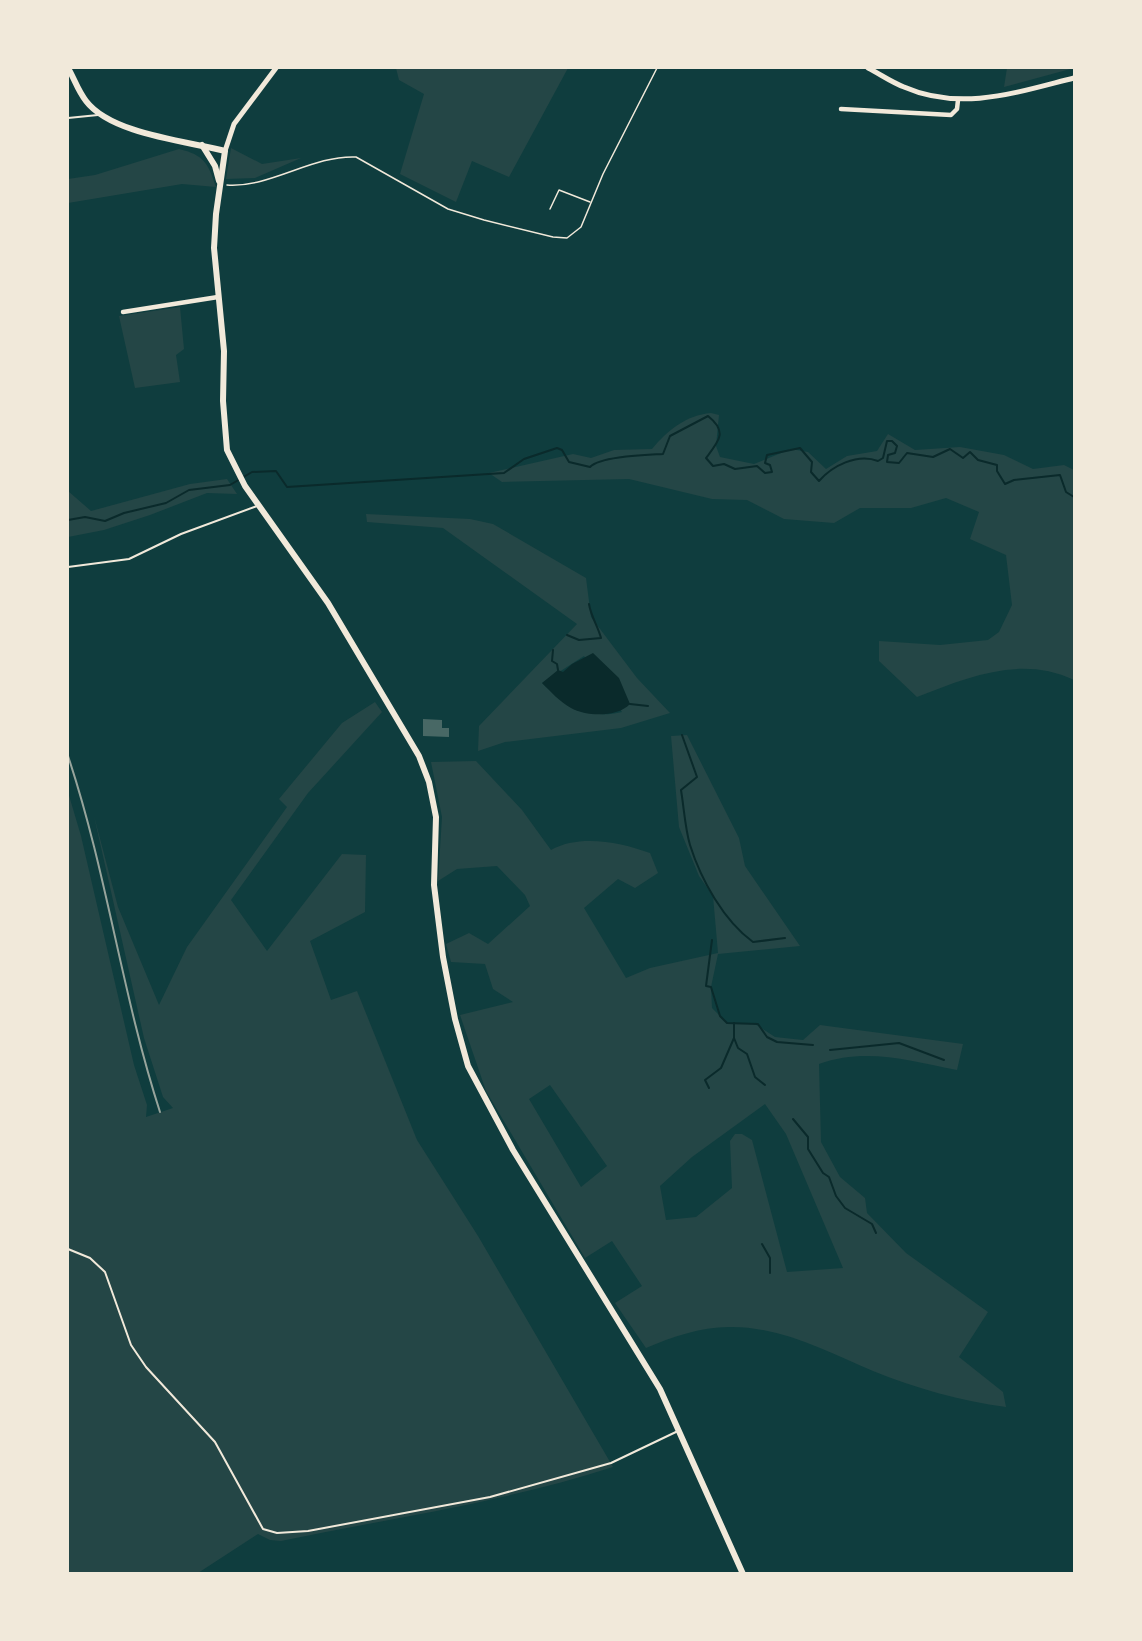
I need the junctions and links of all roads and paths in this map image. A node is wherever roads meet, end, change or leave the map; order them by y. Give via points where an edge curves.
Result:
1 (68, 68) edge
2 (276, 68) edge
3 (657, 68) edge
4 (868, 68) edge
5 (1074, 78) edge
6 (958, 100) junction
7 (841, 109) dead end
8 (101, 114) junction
9 (68, 118) edge
10 (202, 145) junction
11 (225, 151) junction
12 (220, 184) junction
13 (591, 203) junction
14 (550, 209) dead end
15 (218, 297) junction
16 (123, 312) dead end
17 (259, 505) junction
18 (68, 567) edge
19 (68, 1249) edge
20 (681, 1430) junction
21 (743, 1574) edge

1 - 8 main road via 86,102
2 - 11 street via 234,124
3 - 13 path
4 - 6 street via 906,88
5 - 6 street via 990,99
6 - 7 street via 951,115
8 - 9 lane
8 - 10 main road via 125,127
10 - 11 main road
10 - 12 main road via 215,166
11 - 12 main road
12 - 13 path via 239,185 343,156 356,157 448,209 567,238 581,227
12 - 15 main road via 214,248
13 - 14 path via 559,190
15 - 16 street
15 - 17 main road via 227,450
17 - 18 lane via 181,534 129,559
17 - 20 main road via 328,603 419,756 429,782 436,817 434,885 443,957 461,1044 472,1075 540,1194 639,1351
19 - 20 lane via 90,1258 105,1272 131,1346 215,1442 263,1529 277,1533 308,1531 490,1497 611,1463
20 - 21 main road

